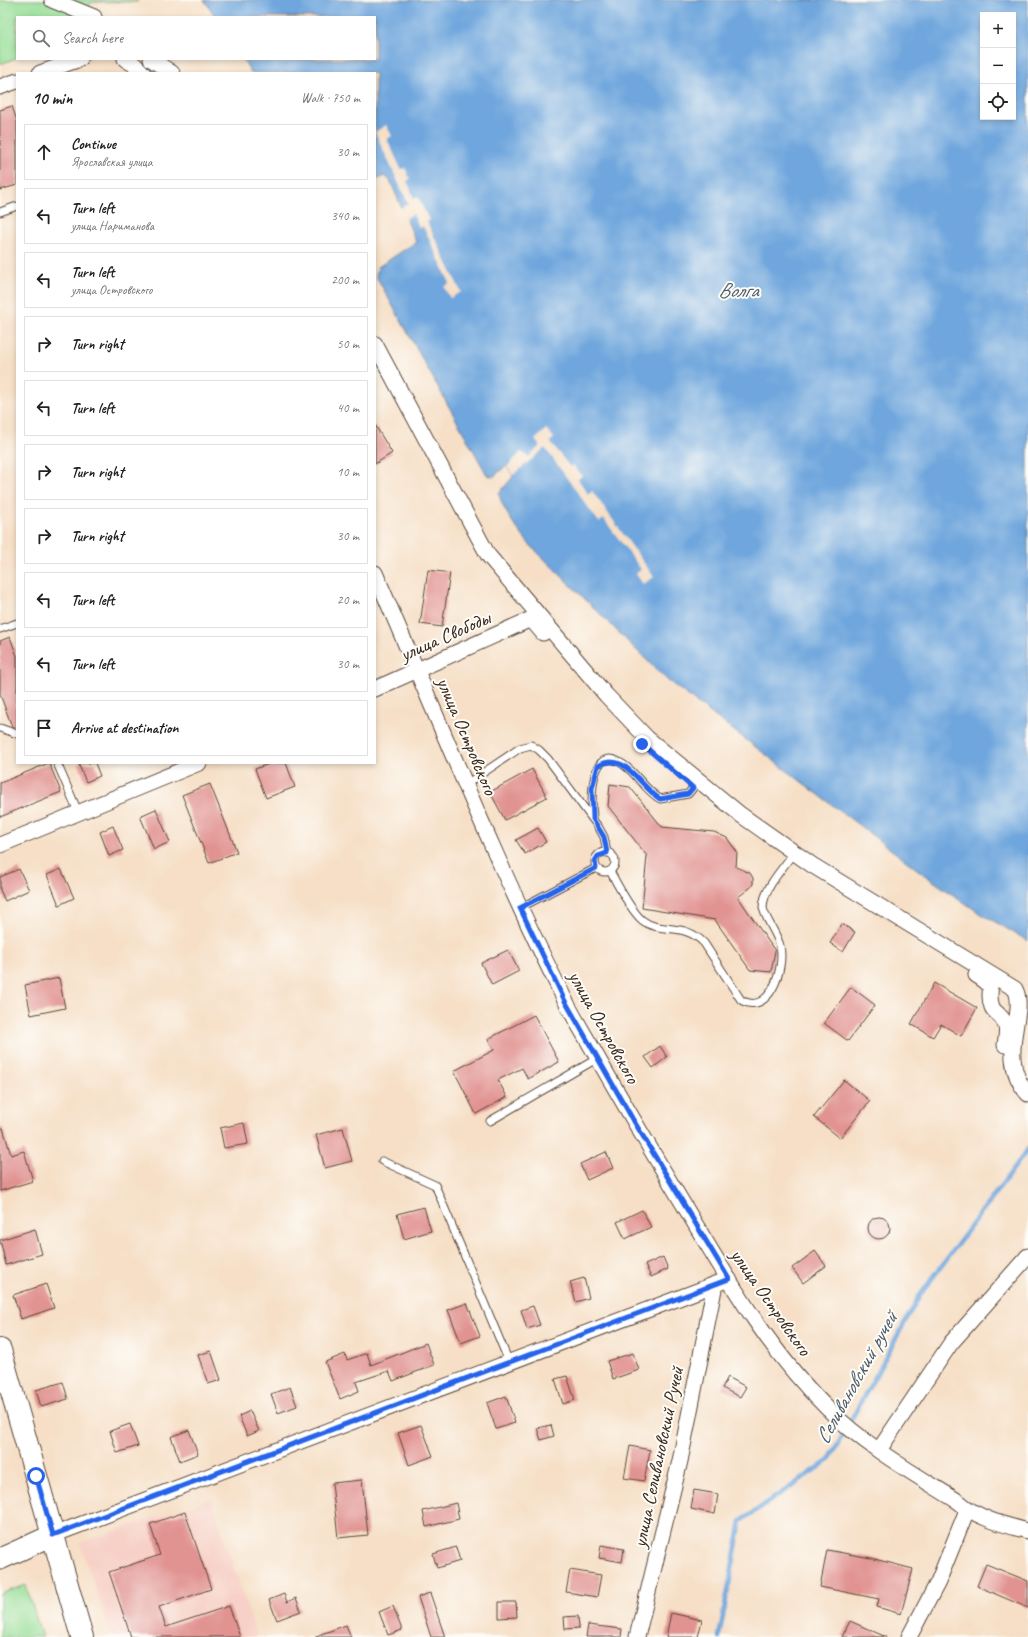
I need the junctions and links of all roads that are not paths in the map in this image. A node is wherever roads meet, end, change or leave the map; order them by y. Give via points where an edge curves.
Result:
1 (52, 0) edge
2 (92, 16) edge
3 (77, 60) edge
4 (126, 60) edge
5 (152, 60) edge
6 (43, 72) edge
7 (142, 72) edge
8 (170, 72) edge
9 (16, 81) edge
10 (0, 87) edge
11 (16, 206) edge
12 (0, 212) edge
13 (376, 346) edge
14 (376, 575) edge
15 (16, 623) edge
16 (0, 629) edge
17 (417, 670) junction
18 (376, 689) edge
19 (0, 728) edge
20 (16, 734) edge
21 (57, 764) edge
22 (197, 764) edge
23 (465, 785) junction
24 (693, 788) junction
25 (78, 814) junction
26 (593, 819) junction
27 (0, 845) edge
28 (607, 853) junction
29 (789, 859) junction
30 (596, 868) junction
31 (610, 871) junction
32 (520, 908) junction
33 (1005, 1049) dead end
34 (598, 1058) junction
35 (1028, 1094) edge
36 (490, 1121) dead end
37 (382, 1161) dead end
38 (1028, 1256) edge
39 (722, 1282) junction
40 (0, 1350) edge
41 (510, 1362) junction
42 (879, 1450) junction
43 (967, 1510) junction
44 (1028, 1530) edge
45 (53, 1535) junction
46 (0, 1559) edge
47 (82, 1637) edge
48 (637, 1637) edge
49 (909, 1637) edge

1 - 2 street
3 - 6 street
4 - 7 street
5 - 8 street
9 - 10 street
11 - 12 lane
13 - 35 street via 488,555 606,695 647,738 741,815 812,865 1015,989 1020,999 1014,1058 1016,1075
14 - 17 street, улица Островского
15 - 16 lane
17 - 18 street, улица Свободы
17 - 23 street, улица Островского
17 - 24 street, улица Свободы via 531,619 600,702 642,744
19 - 20 lane
21 - 25 lane
22 - 25 street
23 - 26 lane via 520,748 531,746 548,759
23 - 32 street, улица Островского
24 - 26 lane via 688,794 660,799 629,769 617,761 607,760 598,766 594,776
24 - 29 street
25 - 27 street
26 - 28 lane via 604,837
28 - 30 lane via 598,856 595,861
28 - 31 lane via 615,861
29 - 31 lane via 765,896 763,909 781,948 776,982 765,1000 748,1004 741,1000 697,936 687,930 660,927 642,919
29 - 33 street via 990,984 992,1009 1006,1021
30 - 31 lane via 602,872
30 - 32 lane
32 - 34 street, улица Островского via 565,1001
34 - 36 lane
34 - 39 street, улица Островского
37 - 41 lane via 435,1185
38 - 42 street via 951,1343
39 - 41 street
39 - 42 street, улица Островского via 778,1352 826,1406 847,1427
39 - 48 street, улица Селивановский Ручей
40 - 45 main road
41 - 45 street
42 - 43 street, улица Островского via 959,1502
43 - 44 street, улица Островского
43 - 49 street via 938,1582
45 - 46 main road
45 - 47 main road

